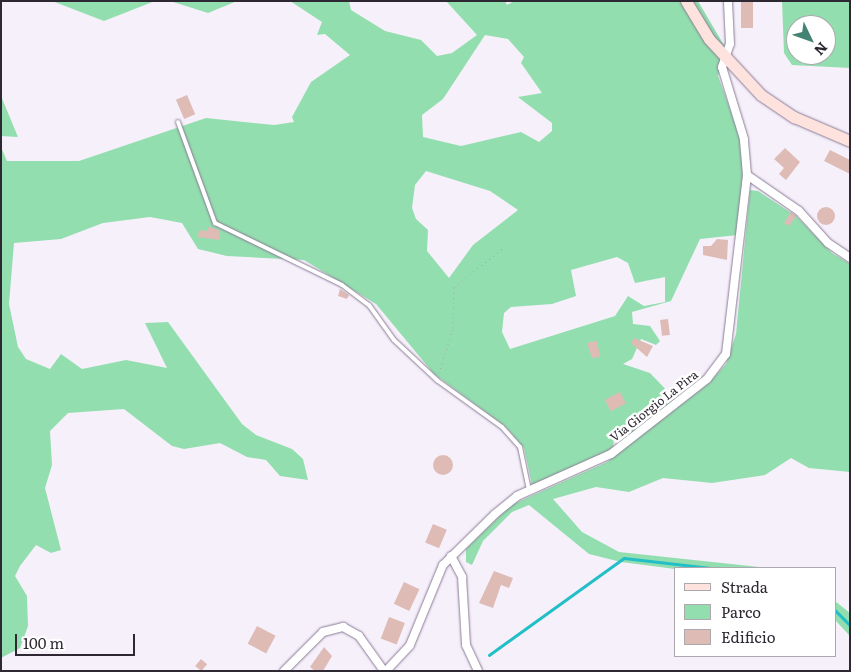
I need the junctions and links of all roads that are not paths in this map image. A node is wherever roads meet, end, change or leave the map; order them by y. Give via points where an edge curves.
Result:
1 (686, 1) edge
2 (728, 1) edge
3 (726, 60) junction
4 (178, 122) dead end
5 (850, 141) edge
6 (747, 175) junction
7 (850, 258) edge
8 (529, 490) junction
9 (451, 556) junction
10 (284, 671) edge
11 (385, 671) edge
12 (478, 671) edge

1 - 3 street
2 - 3 street, Via Giorgio La Pira
3 - 5 street via 761,95 794,116
3 - 6 street, Via Giorgio La Pira via 724,82 744,139
4 - 8 lane via 215,222 342,284 369,305 394,340 438,381 502,427 520,447
6 - 7 street via 799,211 828,243
6 - 8 street, Via Giorgio La Pira via 731,327 718,369 611,454 576,474
8 - 9 street, Via Giorgio La Pira via 506,504
9 - 11 street, Via Giorgio La Pira via 438,574 410,645
9 - 12 street via 462,577 466,645
10 - 11 street via 322,632 343,627 360,636

